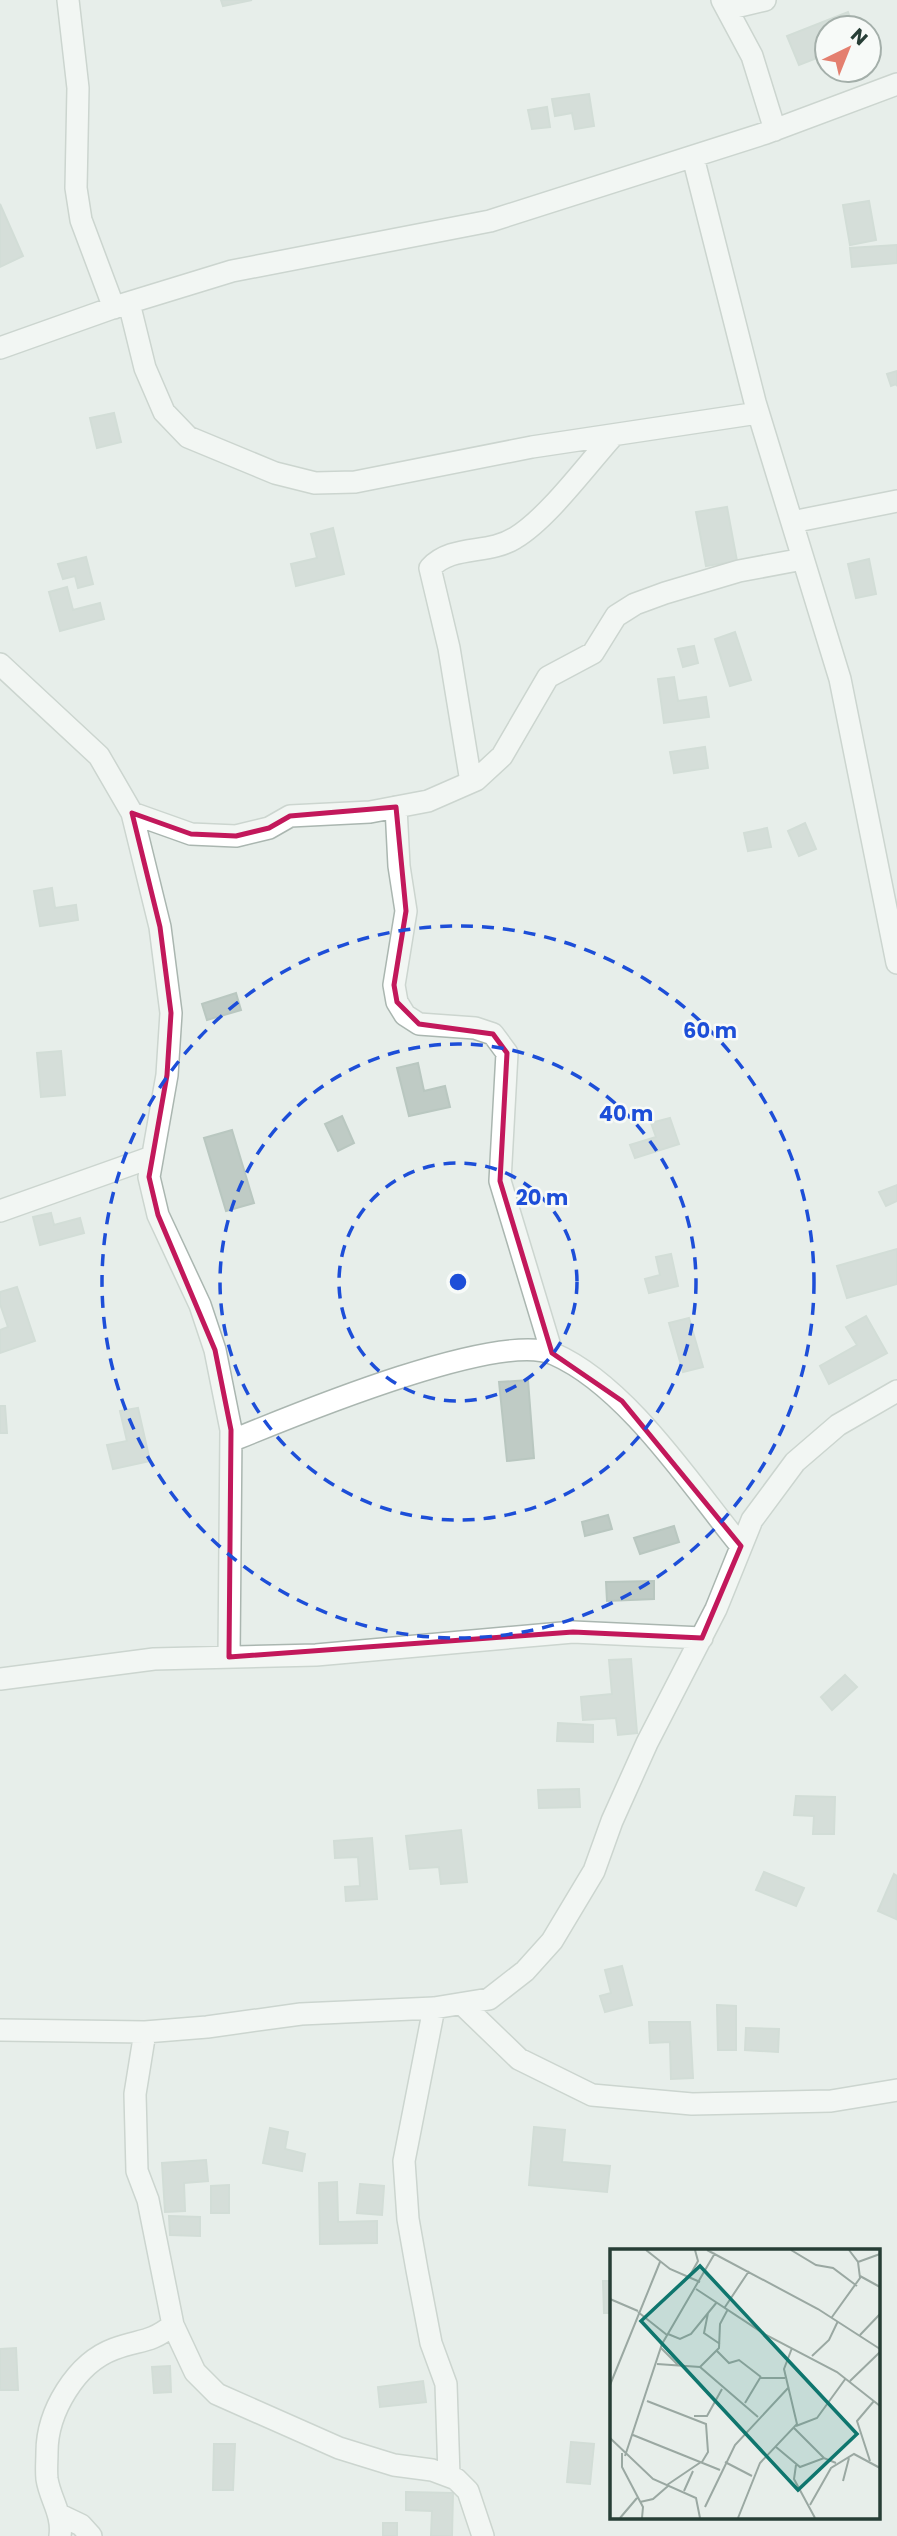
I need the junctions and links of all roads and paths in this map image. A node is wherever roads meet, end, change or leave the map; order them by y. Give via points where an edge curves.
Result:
1 (68, 0) edge
2 (765, 0) edge
3 (724, 4) edge
4 (897, 84) edge
5 (775, 130) junction
6 (693, 157) junction
7 (122, 305) junction
8 (0, 348) edge
9 (758, 413) junction
10 (612, 437) junction
11 (897, 501) edge
12 (792, 522) junction
13 (803, 559) junction
14 (0, 664) edge
15 (471, 782) junction
16 (396, 807) junction
17 (132, 813) junction
18 (897, 963) edge
19 (152, 1157) junction
20 (0, 1211) edge
21 (552, 1353) junction
22 (897, 1391) edge
23 (231, 1441) junction
24 (741, 1546) junction
25 (702, 1638) junction
26 (229, 1657) junction
27 (0, 1679) edge
28 (462, 2004) junction
29 (434, 2008) junction
30 (0, 2030) edge
31 (145, 2032) junction
32 (897, 2090) edge
33 (173, 2325) junction
34 (449, 2476) junction
35 (60, 2525) edge
36 (91, 2536) edge
37 (483, 2536) edge

1 - 7 street via 78,88 76,188 81,220
2 - 3 street
3 - 5 street via 752,56
4 - 5 street
5 - 6 street
6 - 7 street via 490,221 232,271
6 - 9 street
7 - 8 street
7 - 10 street via 164,412 188,437 275,473 315,484 355,482 532,447
9 - 10 street
9 - 12 street
10 - 15 street via 514,539 440,557 430,568 449,648
11 - 12 street
12 - 13 street
13 - 15 street via 739,571 664,593 615,616 593,653 548,677 502,755
13 - 18 street via 840,679
14 - 17 street via 99,756
15 - 16 street via 428,801
16 - 17 street via 290,816 270,828 236,836 191,834
16 - 21 street via 406,911 394,985 397,1002 405,1015 419,1024 475,1028 493,1034 507,1052 500,1181
17 - 19 street via 160,927 171,1013 167,1075
19 - 20 street
19 - 23 street via 149,1177 158,1215 200,1305 215,1350
21 - 23 street via 516,1349 477,1355 303,1412
21 - 24 street via 622,1401
22 - 24 street via 838,1425 795,1462 752,1520
23 - 26 street
24 - 25 street
25 - 26 street via 573,1632 316,1655
25 - 28 street via 647,1743 594,1871 552,1941 525,1971 489,1999
26 - 27 street via 153,1659
28 - 29 street
28 - 32 street via 519,2059 592,2095 692,2104 831,2101
29 - 31 street via 301,2014
29 - 34 street via 404,2161 408,2219 424,2307 446,2384
30 - 31 street
31 - 33 street via 135,2094 134,2142
33 - 34 street via 195,2372 217,2395 339,2448
33 - 35 street via 155,2339 112,2349 86,2366 66,2390 47,2448 47,2480
34 - 37 street via 468,2491
35 - 36 street via 81,2525

